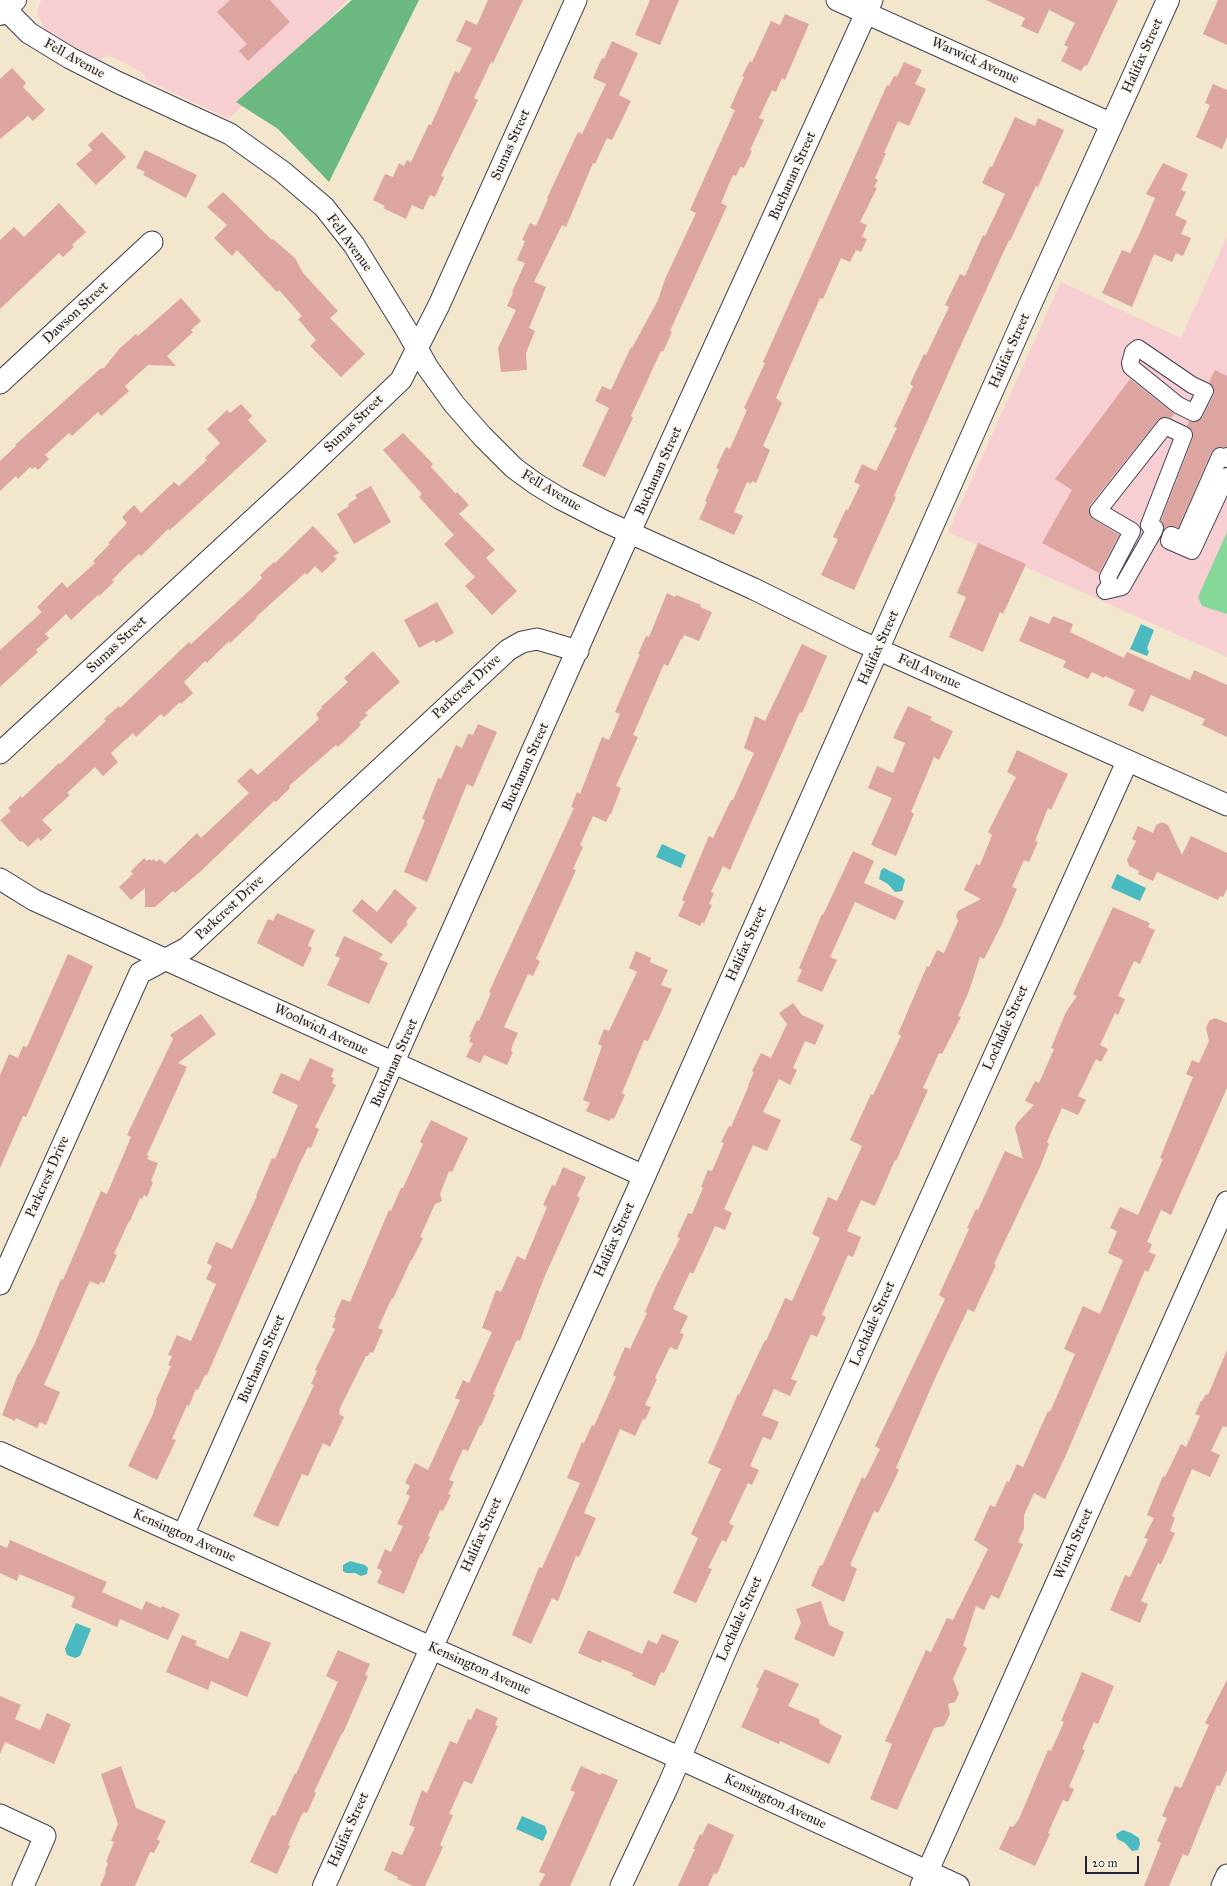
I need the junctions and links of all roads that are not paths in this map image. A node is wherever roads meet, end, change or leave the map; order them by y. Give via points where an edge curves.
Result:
1 (576, 0) edge
2 (837, 0) edge
3 (1168, 0) edge
4 (870, 7) edge
5 (7, 8) edge
6 (1112, 124) junction
7 (152, 242) dead end
8 (417, 348) junction
9 (1136, 371) joint
10 (0, 383) edge
11 (1227, 456) edge
12 (1227, 476) edge
13 (1155, 528) joint
14 (631, 532) junction
15 (878, 649) junction
16 (578, 651) junction
17 (0, 753) edge
18 (1127, 762) junction
19 (1227, 805) edge
20 (0, 879) edge
21 (166, 960) junction
22 (394, 1064) junction
23 (644, 1176) junction
24 (1227, 1202) edge
25 (0, 1284) edge
26 (0, 1453) edge
27 (183, 1535) junction
28 (431, 1648) junction
29 (680, 1758) junction
30 (0, 1815) edge
31 (1227, 1875) edge
32 (925, 1879) edge
33 (23, 1886) edge
34 (324, 1886) edge
35 (621, 1886) edge
36 (958, 1886) edge
37 (1222, 1886) edge

1 - 8 street, Sumas Street
2 - 4 street, Warwick Avenue
3 - 6 street, Halifax Street
4 - 6 street, Warwick Avenue
4 - 14 street, Buchanan Street
5 - 8 street, Fell Avenue via 29,33 70,58 230,134 283,172 324,207 354,245
6 - 15 street, Halifax Street
7 - 10 street, Dawson Street
8 - 14 street, Fell Avenue via 454,404 514,468 559,498
8 - 17 street, Sumas Street via 401,380
9 - 9 street via 1130,363 1133,352 1138,348 1205,391 1194,413 1178,405
11 - 12 street via 1226,459 1220,456 1183,540 1171,535 1169,541 1192,551
13 - 13 street via 1122,587 1105,591 1110,585 1108,578 1132,531 1098,510 1165,426 1184,435 1149,525
14 - 15 street, Fell Avenue
14 - 16 street, Buchanan Street
15 - 18 street, Fell Avenue
15 - 23 street, Halifax Street
16 - 21 street, Parkcrest Drive via 537,639 522,642 508,650 187,948
16 - 22 street, Buchanan Street
18 - 19 street, Fell Avenue
18 - 29 street, Lochdale Street via 730,1641
20 - 21 street, Woolwich Avenue via 34,900
21 - 22 street, Woolwich Avenue
21 - 25 street, Parkcrest Drive via 140,973
22 - 23 street, Woolwich Avenue
22 - 27 street, Buchanan Street
23 - 28 street, Halifax Street
24 - 32 street, Winch Street
26 - 27 street, Kensington Avenue
27 - 28 street, Kensington Avenue
28 - 29 street, Kensington Avenue
28 - 34 street, Halifax Street
29 - 32 street, Kensington Avenue
29 - 35 street, Lochdale Street
30 - 33 street via 45,1836
31 - 37 street
32 - 36 street, Kensington Avenue

